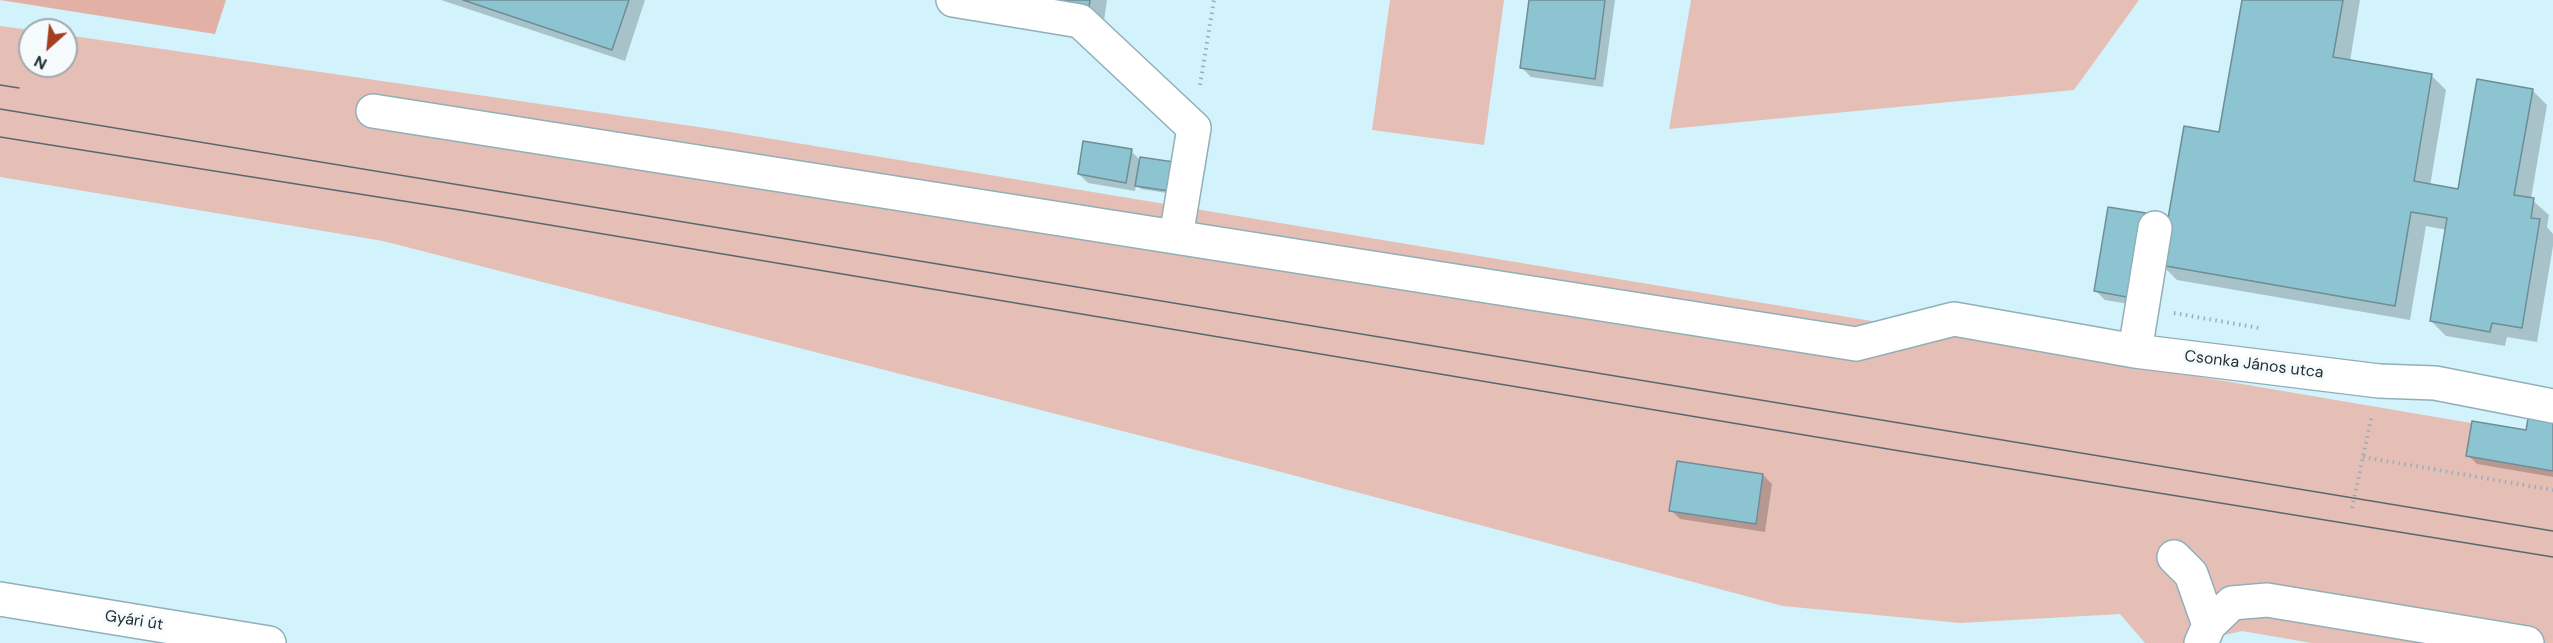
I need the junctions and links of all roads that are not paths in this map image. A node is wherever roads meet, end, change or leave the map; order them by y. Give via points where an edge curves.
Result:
1 (953, 0) edge
2 (373, 111) dead end
3 (2155, 228) dead end
4 (1176, 237) junction
5 (2135, 351) junction
6 (2553, 406) edge
7 (2174, 557) dead end
8 (0, 599) edge
9 (2205, 634) edge
10 (268, 643) edge
11 (2527, 643) edge

1 - 4 street via 1080,21 1194,128
2 - 4 street
3 - 5 street
4 - 5 street, Csonka János utca via 1856,344 1954,319
5 - 6 street, Csonka János utca via 2379,381 2435,383
7 - 9 street via 2191,574
8 - 10 street, Gyári út
9 - 11 street via 2232,603 2267,600

